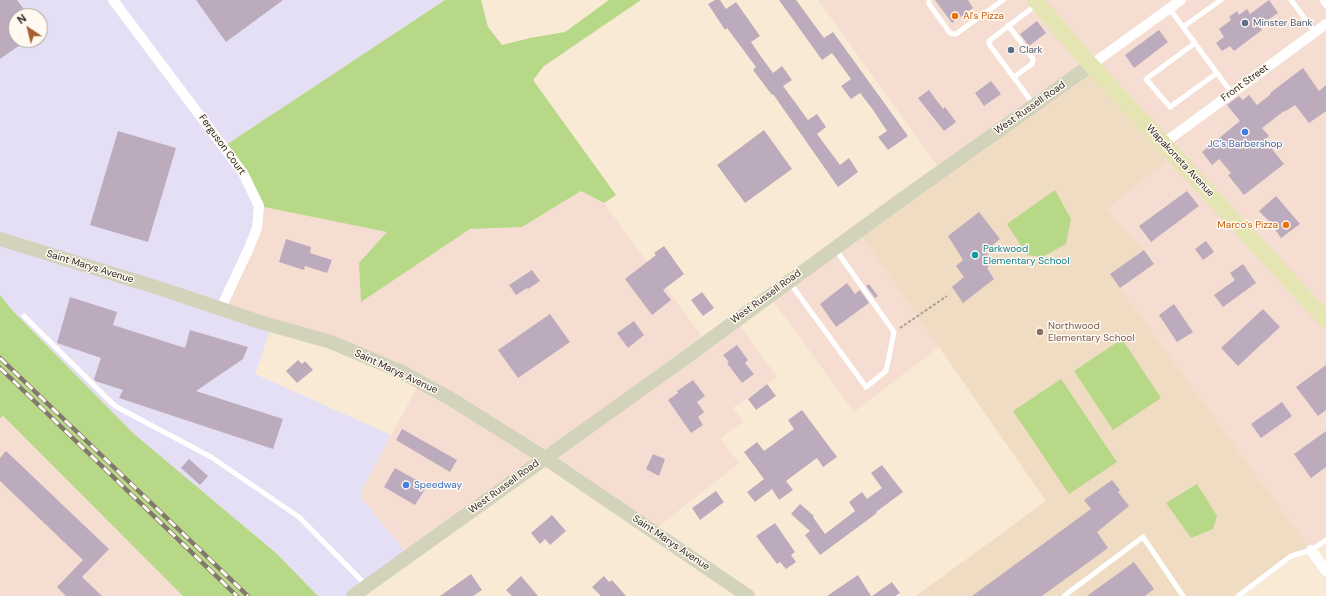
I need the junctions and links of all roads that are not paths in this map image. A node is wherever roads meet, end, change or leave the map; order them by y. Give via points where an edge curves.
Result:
1 (113, 0) edge
2 (929, 0) edge
3 (1003, 0) edge
4 (1181, 0) edge
5 (1221, 0) edge
6 (1291, 0) edge
7 (1322, 0) edge
8 (1037, 2) edge
9 (1326, 6) edge
10 (1170, 8) junction
11 (1008, 25) junction
12 (1183, 27) junction
13 (1322, 29) edge
14 (1195, 43) junction
15 (1091, 65) junction
16 (1217, 73) junction
17 (1014, 77) junction
18 (1231, 92) junction
19 (1034, 105) junction
20 (1164, 143) junction
21 (0, 240) edge
22 (834, 248) junction
23 (789, 281) junction
24 (221, 308) junction
25 (24, 316) dead end
26 (1326, 320) edge
27 (545, 458) junction
28 (1326, 540) edge
29 (1311, 550) junction
30 (1326, 571) edge
31 (366, 586) junction
32 (353, 596) edge
33 (748, 596) edge
34 (1064, 596) edge
35 (1183, 596) edge
36 (1238, 596) edge

1 - 24 street, Ferguson Court via 243,173 258,206 257,228
2 - 3 lane via 929,4 953,34
4 - 10 street, West Russell Road
5 - 12 lane
6 - 13 lane
7 - 9 lane
8 - 11 lane
8 - 15 main road, Wapakoneta Avenue
10 - 12 lane
10 - 15 street, West Russell Road
11 - 17 lane via 1033,61
11 - 17 lane via 989,41 989,44
12 - 14 lane
13 - 18 street, Front Street
14 - 16 lane
14 - 16 lane via 1146,78 1170,107
15 - 19 main road, West Russell Road
15 - 20 main road, Wapakoneta Avenue
16 - 18 lane
17 - 19 lane
18 - 20 street, Front Street
19 - 22 main road, West Russell Road
20 - 26 main road, Wapakoneta Avenue
21 - 24 main road, Saint Marys Avenue
22 - 23 main road, West Russell Road
22 - 23 lane via 894,332 886,370 866,387
23 - 27 main road, West Russell Road
24 - 27 main road, Saint Marys Avenue via 331,342 402,372 451,399
25 - 31 lane via 115,406 211,457 299,517
27 - 31 main road, West Russell Road
27 - 33 main road, Saint Marys Avenue
28 - 29 lane
29 - 30 street
29 - 36 lane via 1292,556
31 - 32 main road, West Russell Road
34 - 35 lane via 1143,537

